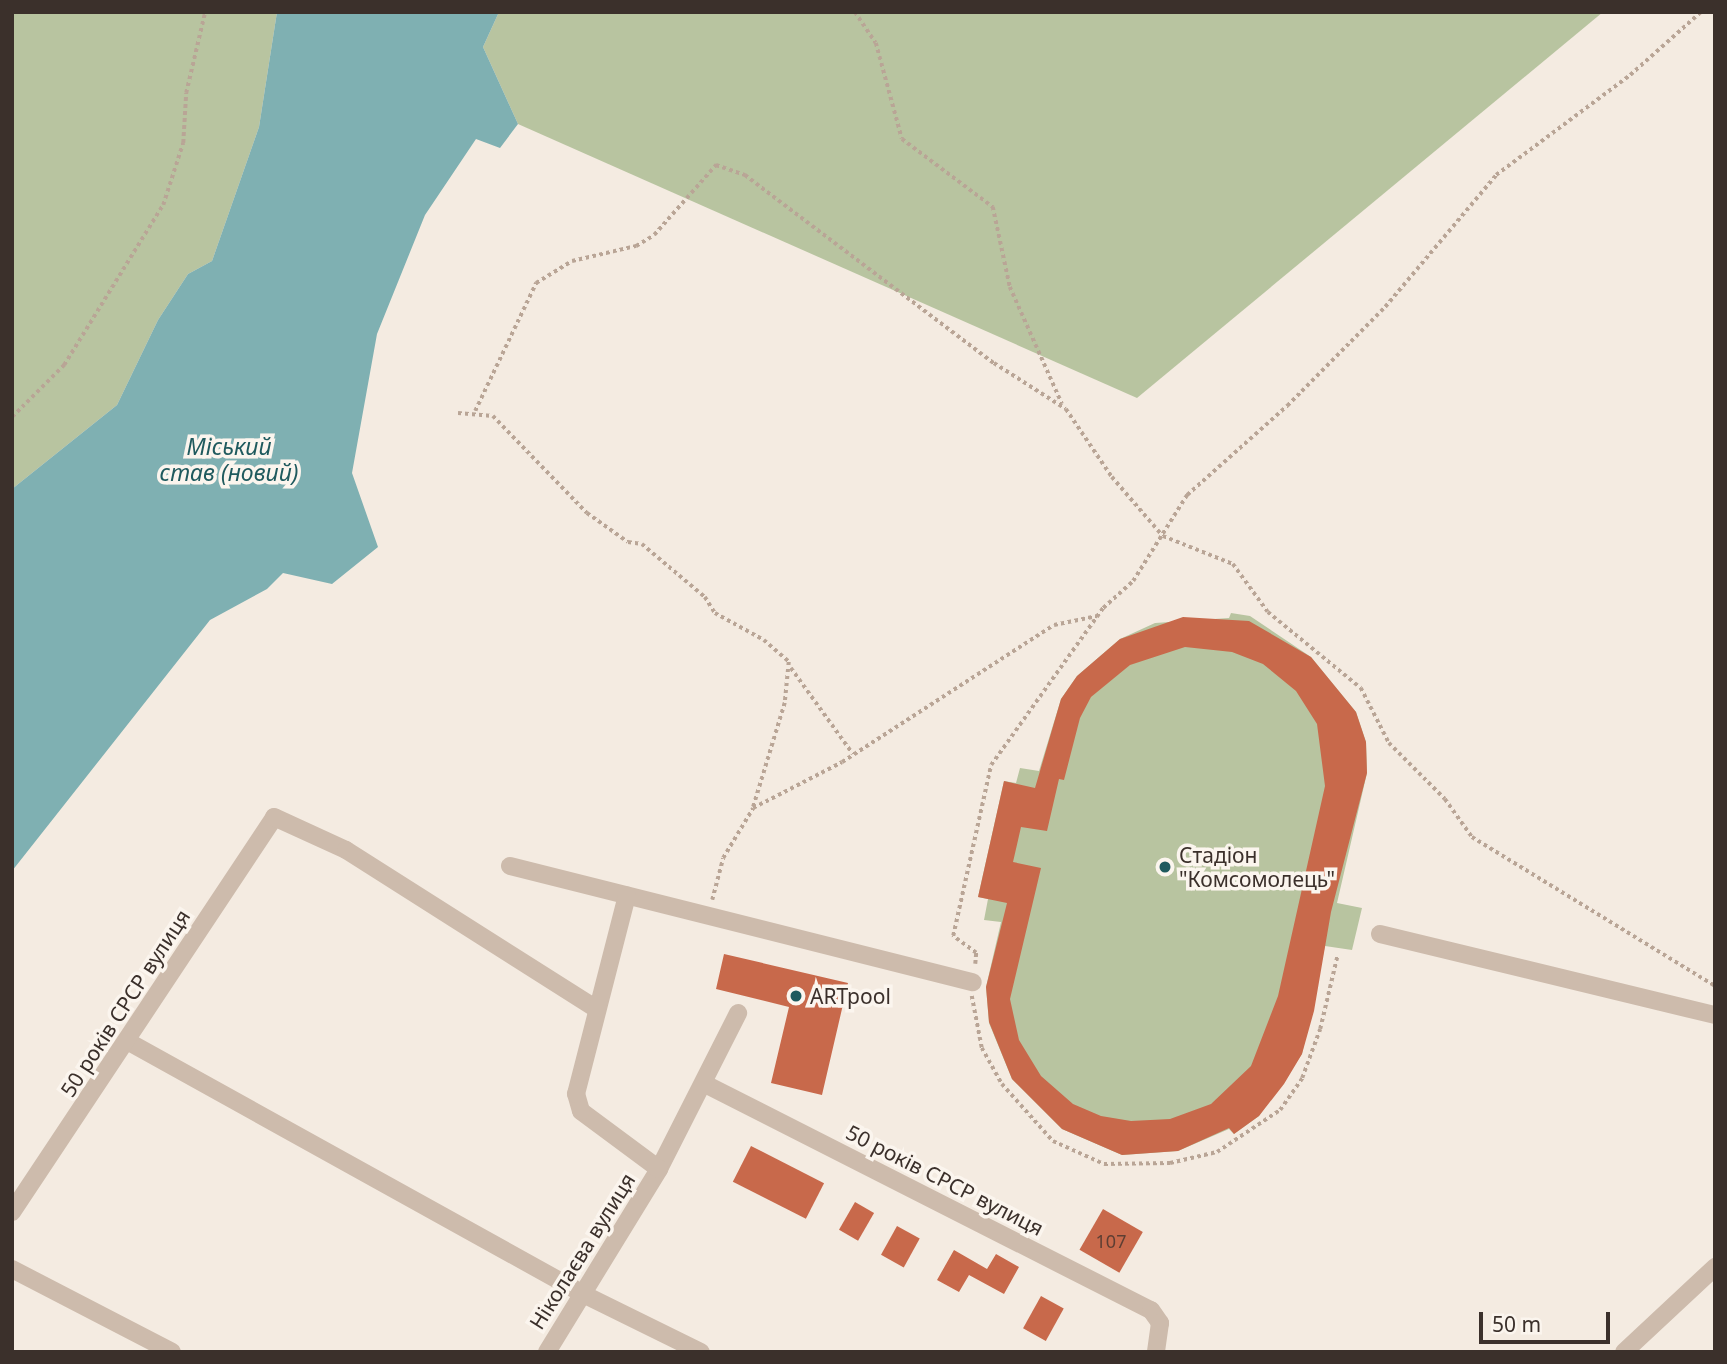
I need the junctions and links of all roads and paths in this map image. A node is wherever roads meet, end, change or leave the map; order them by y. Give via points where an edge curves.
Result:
1 (205, 12) edge
2 (855, 12) edge
3 (1701, 12) edge
4 (1066, 409) junction
5 (475, 411) junction
6 (458, 413) dead end
7 (12, 417) edge
8 (1163, 536) junction
9 (1097, 616) junction
10 (790, 668) junction
11 (853, 754) junction
12 (753, 808) junction
13 (510, 866) dead end
14 (627, 895) junction
15 (709, 916) junction
16 (1380, 934) dead end
17 (1337, 957) dead end
18 (973, 982) junction
19 (1715, 986) edge
20 (597, 1009) junction
21 (738, 1013) dead end
22 (1715, 1015) edge
23 (128, 1041) junction
24 (705, 1084) junction
25 (659, 1169) junction
26 (12, 1212) edge
27 (12, 1269) edge
28 (1714, 1270) edge
29 (585, 1295) junction
30 (172, 1352) edge
31 (547, 1352) edge
32 (701, 1352) edge
33 (1156, 1352) edge
34 (1624, 1352) edge

1 - 7 path via 186,93 183,143 163,205 64,365
2 - 4 path via 876,43 902,139 993,207 1010,287
3 - 8 path via 1620,83 1496,175 1385,307 1287,407 1187,495
4 - 5 path via 994,363 745,175 716,165 654,235 636,246 572,261 536,283
4 - 8 path via 1112,477
5 - 6 path
5 - 10 path via 503,424 587,513 628,542 642,544 705,597 715,612 764,640
8 - 9 path via 1133,581
8 - 19 path via 1233,564 1268,612 1361,688 1389,743 1446,799 1472,837
9 - 11 path via 1054,625
9 - 18 path via 991,765 953,936 976,953
10 - 11 path
10 - 12 path
11 - 12 path
12 - 15 path via 723,859
13 - 14 street
14 - 15 street
14 - 20 street
15 - 18 street
16 - 22 street
17 - 18 path via 1311,1054 1280,1110 1217,1152 1136,1166 1104,1164 1053,1141 1031,1122 982,1048 971,1001
20 - 23 street, 50 років СРСР вулиця via 346,850 274,817
20 - 25 street, Ніколаєва вулиця via 578,1079 577,1105
21 - 24 street
23 - 26 street, 50 років СРСР вулиця
23 - 29 street
24 - 25 street
24 - 33 street, 50 років СРСР вулиця via 1151,1310 1160,1323
25 - 29 street, Ніколаєва вулиця
27 - 30 street
28 - 34 street
29 - 31 street, Ніколаєва вулиця
29 - 32 street

